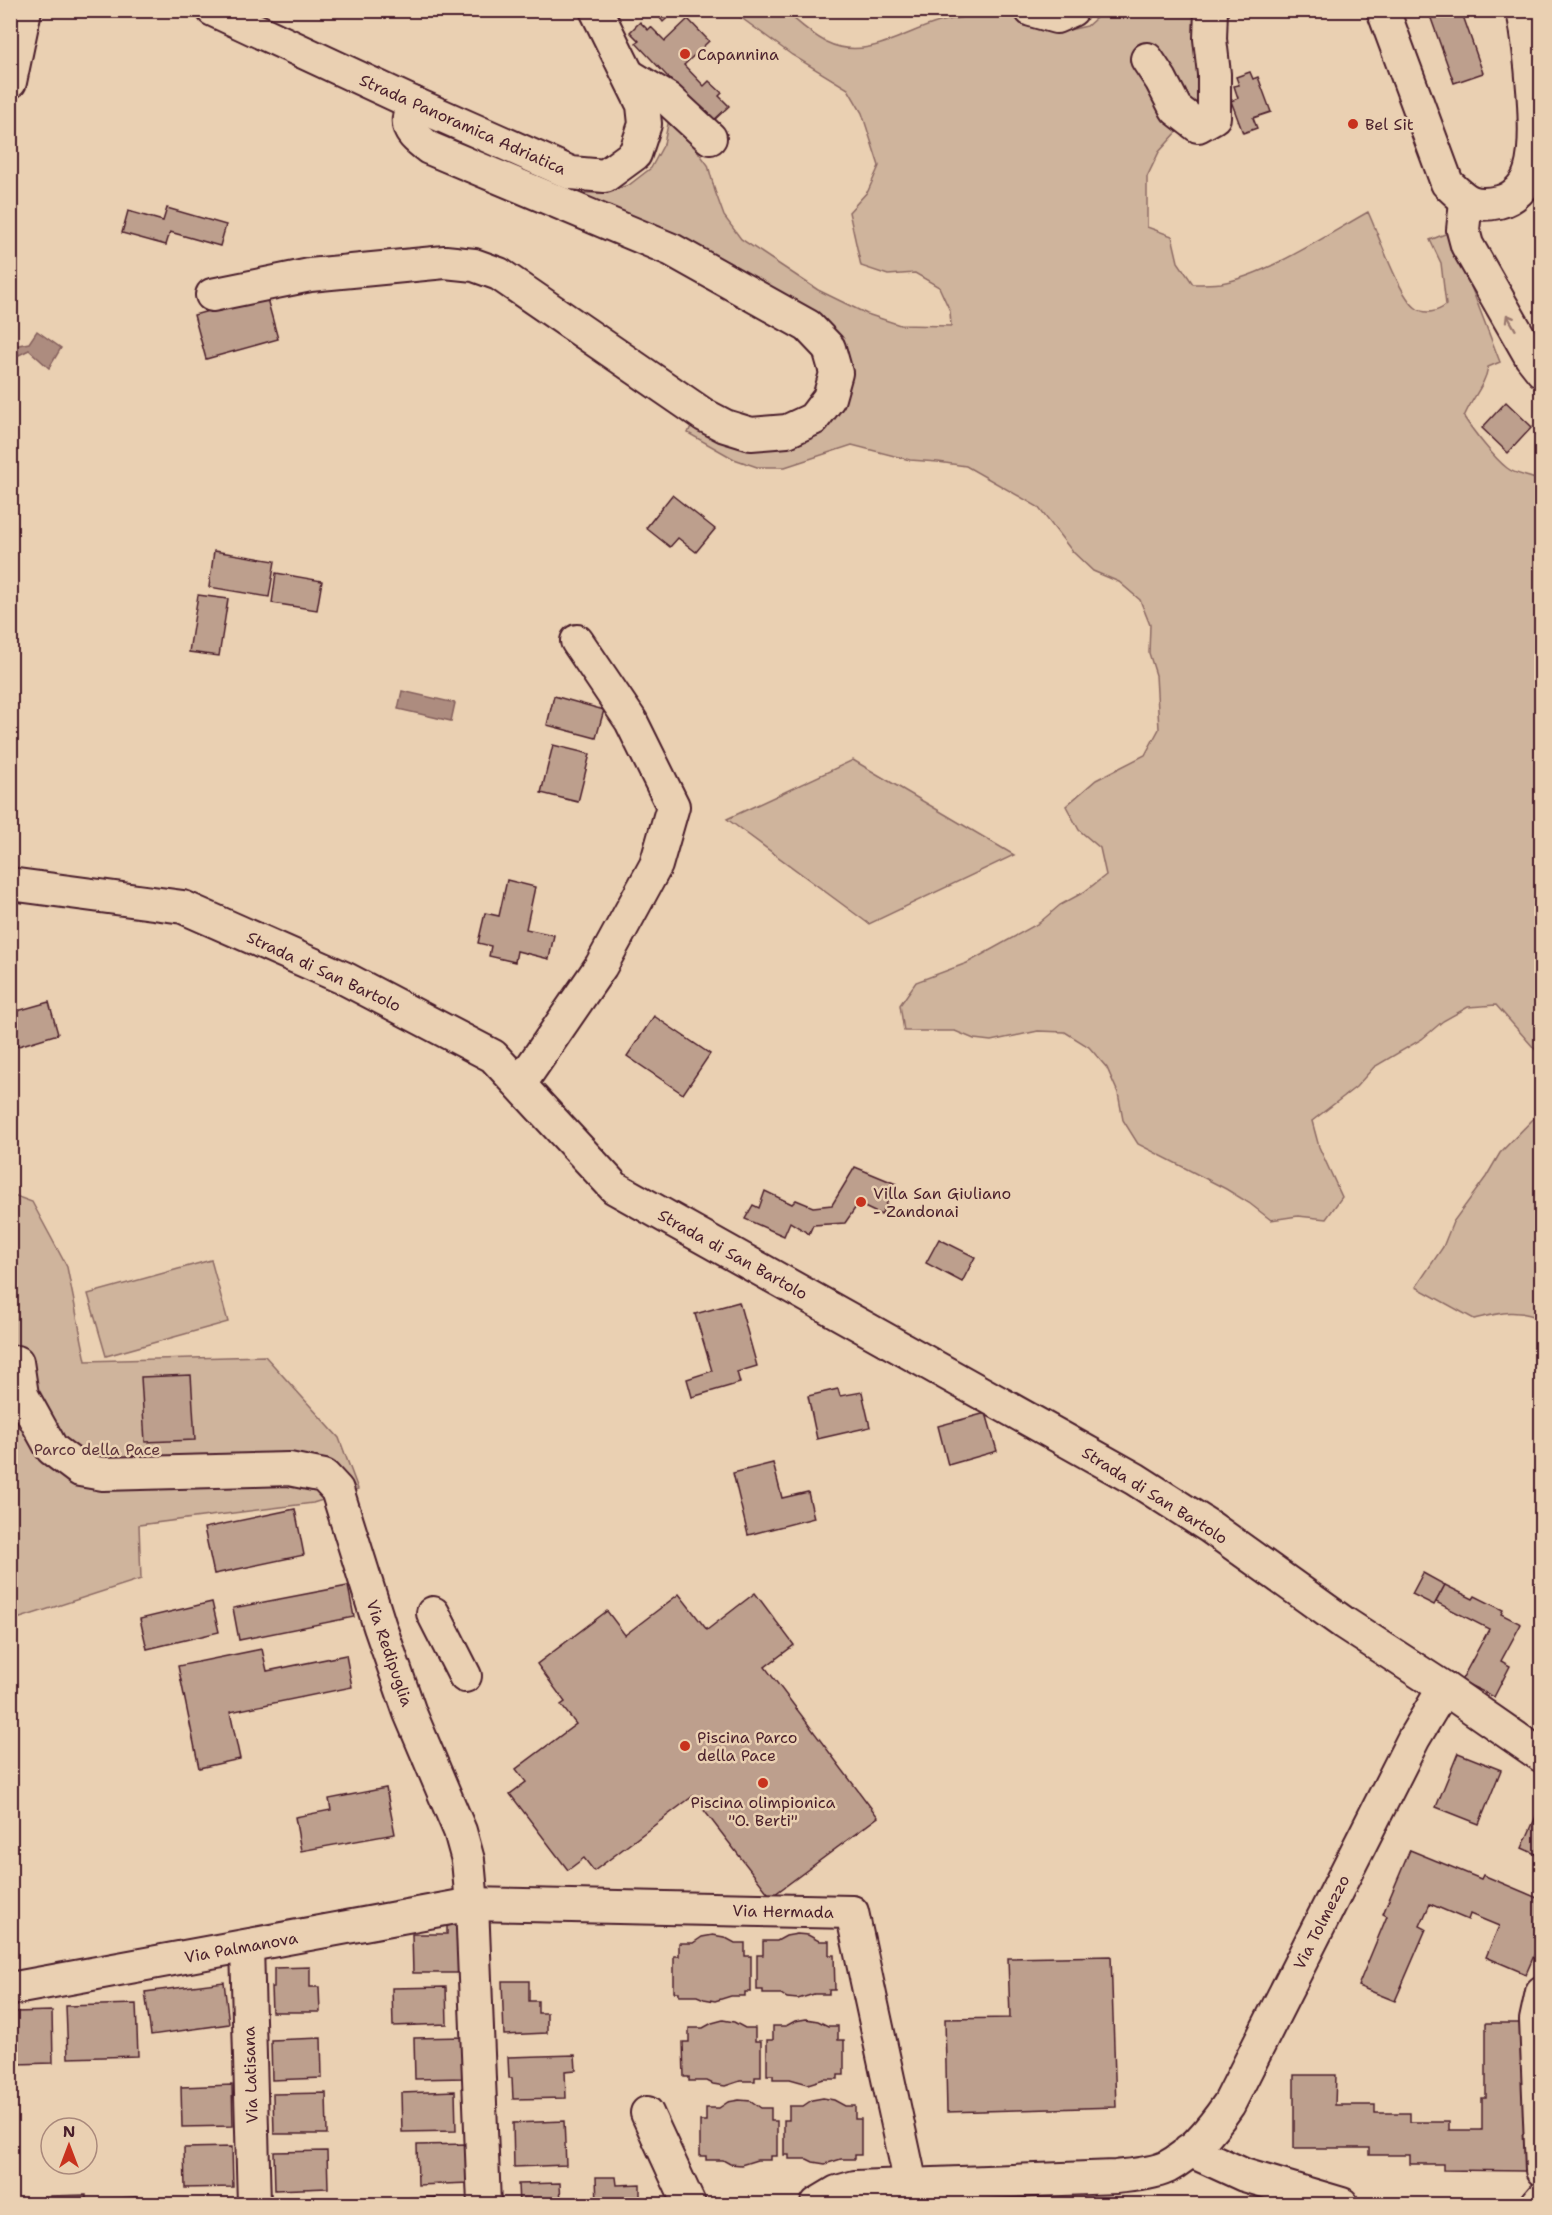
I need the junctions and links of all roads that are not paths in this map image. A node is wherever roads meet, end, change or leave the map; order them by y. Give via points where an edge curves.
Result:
1 (24, 10) edge
2 (213, 10) edge
3 (596, 10) edge
4 (1031, 10) edge
5 (1072, 10) edge
6 (1211, 10) edge
7 (1383, 10) edge
8 (1523, 10) edge
9 (1148, 59) dead end
10 (630, 76) junction
11 (10, 82) edge
12 (413, 103) junction
13 (710, 138) dead end
14 (1466, 201) junction
15 (212, 295) dead end
16 (1542, 372) edge
17 (577, 641) dead end
18 (10, 884) edge
19 (519, 1084) junction
20 (17, 1362) dead end
21 (433, 1612) dead end
22 (465, 1676) dead end
23 (1444, 1688) junction
24 (1542, 1756) edge
25 (472, 1904) junction
26 (246, 1946) junction
27 (10, 1989) edge
28 (1542, 1992) edge
29 (647, 2113) dead end
30 (1189, 2150) junction
31 (1542, 2170) edge
32 (911, 2185) junction
33 (1542, 2198) edge
34 (254, 2205) edge
35 (484, 2205) edge
36 (689, 2205) edge
37 (817, 2205) edge
38 (1342, 2205) edge
39 (1537, 2205) edge

1 - 11 street
2 - 12 street, Strada Panoramica Adriatica
3 - 10 street, Strada Panoramica Adriatica
4 - 5 street via 1056,17
6 - 9 street via 1215,117 1198,126 1176,110
7 - 14 street via 1446,183
8 - 14 street via 1535,152 1530,174 1507,200 1486,205
10 - 12 street, Strada Panoramica Adriatica via 643,105 645,124 635,154 604,176 571,173
10 - 13 street via 668,99
12 - 15 street via 407,119 411,133 429,148 672,250 808,326 829,348 836,373 829,398 813,419 787,431 751,434 725,426 499,273 474,265 445,262 310,275
16 -> 14 street via 1467,245 1463,230
17 - 19 street via 631,721 673,806 656,866 607,956
18 - 19 street, Strada di San Bartolo via 183,907 346,978 493,1056
19 - 23 street, Strada di San Bartolo via 615,1188 1135,1479
20 - 25 street, Via Redipuglia via 22,1395 52,1449 81,1470 103,1474 289,1469 324,1476 337,1490 410,1713 460,1831 468,1860
21 - 22 street
23 - 24 street, Strada di San Bartolo
23 - 30 street, Via Tolmezzo via 1413,1738 1229,2104 1210,2132
25 - 26 street, Via Palmanova
25 - 32 street, Via Hermada via 852,1912
25 - 35 street, Via Redipuglia
26 - 27 street, Via Palmanova
26 - 34 street, Via Latisana
28 - 31 street via 1536,2020
29 - 36 street
30 - 32 street via 1167,2167 1116,2177
30 - 38 street via 1244,2175
32 - 37 street via 855,2187 837,2192
33 - 39 street

